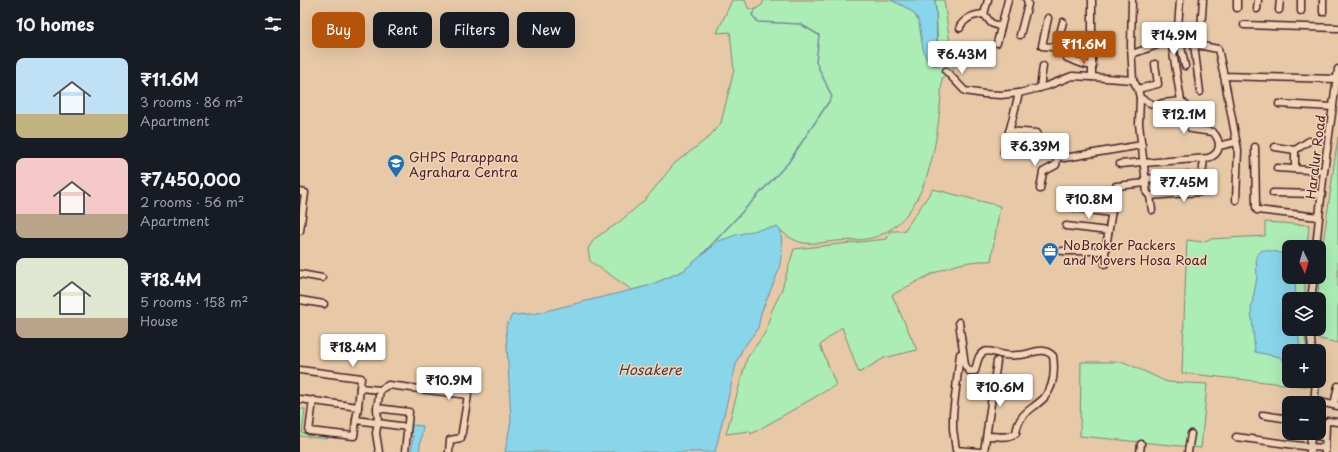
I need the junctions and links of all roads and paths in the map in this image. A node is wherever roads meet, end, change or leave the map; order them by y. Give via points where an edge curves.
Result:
1 (988, 0) edge
2 (1008, 0) edge
3 (1027, 0) edge
4 (1092, 0) edge
5 (1132, 0) edge
6 (1180, 0) edge
7 (1203, 0) edge
8 (1237, 0) edge
9 (1258, 0) edge
10 (1280, 0) edge
11 (1301, 0) edge
12 (1323, 0) edge
13 (1237, 8) dead end
14 (1257, 9) dead end
15 (1279, 10) dead end
16 (1301, 11) dead end
17 (1323, 12) dead end
18 (984, 14) junction
19 (1048, 18) dead end
20 (1063, 22) dead end
21 (1244, 25) dead end
22 (1001, 27) junction
23 (960, 28) dead end
24 (1338, 28) edge
25 (1020, 35) dead end
26 (1176, 41) junction
27 (997, 43) dead end
28 (1197, 45) junction
29 (1056, 48) junction
30 (1132, 54) junction
31 (1155, 64) dead end
32 (1043, 66) dead end
33 (1093, 66) junction
34 (1185, 66) dead end
35 (946, 71) dead end
36 (1337, 74) edge
37 (1224, 76) junction
38 (1092, 77) junction
39 (1133, 80) junction
40 (1040, 88) junction
41 (1138, 89) junction
42 (1200, 92) dead end
43 (1019, 93) junction
44 (1140, 98) junction
45 (1180, 101) junction
46 (1279, 104) dead end
47 (1333, 107) junction
48 (1009, 131) junction
49 (1309, 141) dead end
50 (1236, 142) junction
51 (1142, 145) junction
52 (1219, 146) junction
53 (1275, 146) dead end
54 (1256, 147) dead end
55 (1296, 150) junction
56 (1004, 152) dead end
57 (1058, 155) junction
58 (1204, 159) junction
59 (1143, 162) junction
60 (1120, 164) dead end
61 (1277, 168) dead end
62 (1295, 169) junction
63 (1324, 171) junction
64 (1187, 175) dead end
65 (1146, 181) junction
66 (1040, 189) dead end
67 (300, 192) edge
68 (1273, 193) dead end
69 (1322, 194) junction
70 (1150, 196) junction
71 (1236, 200) dead end
72 (1075, 208) dead end
73 (1152, 210) dead end
74 (1111, 213) junction
75 (1319, 217) junction
76 (1066, 226) dead end
77 (300, 231) edge
78 (1108, 231) junction
79 (1317, 240) edge
80 (1105, 251) junction
81 (1062, 252) dead end
82 (1105, 264) dead end
83 (300, 274) edge
84 (322, 278) dead end
85 (300, 300) edge
86 (324, 304) dead end
87 (959, 322) dead end
88 (960, 354) dead end
89 (997, 361) dead end
90 (300, 370) edge
91 (1338, 386) edge
92 (360, 388) junction
93 (380, 390) junction
94 (300, 399) edge
95 (313, 400) junction
96 (1326, 404) edge
97 (358, 406) junction
98 (1336, 406) edge
99 (377, 408) junction
100 (1263, 415) dead end
101 (1282, 418) edge
102 (356, 420) junction
103 (378, 422) junction
104 (1338, 422) edge
105 (1326, 423) edge
106 (407, 427) junction
107 (1191, 434) dead end
108 (987, 436) junction
109 (1236, 437) dead end
110 (1311, 440) edge
111 (1141, 444) dead end
112 (1310, 450) edge
113 (1325, 450) edge
114 (379, 452) edge
115 (406, 452) edge
116 (449, 452) edge
117 (980, 452) edge
118 (984, 452) edge
119 (1140, 452) edge
120 (1188, 452) edge

1 - 18 street
2 - 22 street
3 - 25 street
4 - 33 street
5 - 30 street
6 - 26 street
7 - 28 street
8 - 13 street
9 - 14 street
10 - 15 street
11 - 16 street
12 - 17 street
18 - 22 street via 991,23
18 - 23 street via 973,15 963,21
19 - 29 street via 1042,46
20 - 29 street
21 - 24 street
22 - 27 street
26 - 28 street
26 - 30 street
26 - 34 street
26 - 45 street
28 - 37 street via 1218,49
28 - 42 street
29 - 33 street via 1065,50 1070,60
30 - 39 street
31 - 41 street via 1158,84
32 - 40 street
33 - 38 street
35 - 43 street via 965,91 1001,95
36 - 37 street
36 - 47 street, Haralur Road
37 - 50 street
38 - 39 street
38 - 40 street via 1072,76
39 - 41 street
40 - 43 street
41 - 44 street
43 - 48 street
44 - 45 street via 1156,106
44 - 51 street via 1139,124
45 - 52 street via 1185,104 1191,129 1213,132
46 - 47 street
47 - 63 street, Haralur Road
48 - 56 street
48 - 57 street via 1037,133 1039,138 1053,142
49 - 55 street
50 - 52 street
50 - 71 street
51 - 57 street via 1064,158
51 - 59 street
52 - 58 street via 1216,154
53 - 55 street
54 - 75 street via 1257,210
55 - 62 street
57 - 66 street via 1056,165 1043,172
58 - 59 street
58 - 70 street via 1200,192
59 - 60 street
59 - 65 street
61 - 62 street
62 - 63 street
63 - 69 street, Haralur Road
64 - 65 street
65 - 70 street via 1147,194
65 - 74 street via 1116,186
67 - 77 street via 305,193
68 - 69 street
69 - 75 street, Haralur Road
70 - 73 street
72 - 74 street
74 - 78 street
75 - 79 street, Haralur Road
76 - 78 street
78 - 80 street
80 - 81 street
80 - 82 street
83 - 84 street
85 - 86 street
87 - 108 street via 965,365 969,371 975,371 979,356 987,351 1005,355 1025,355 1044,350 1053,356 1051,384 1045,397 1022,416 1017,423 1016,433 1004,437
88 - 117 street via 953,437 956,450
89 - 108 street
90 - 92 street via 361,378
91 - 98 street
92 - 93 street
92 - 97 street
93 - 99 street
93 - 116 street via 388,385 468,395 461,438 450,440
94 - 95 street
95 - 97 street
95 - 102 street via 309,431 354,436
96 - 98 street
97 - 102 street
99 - 103 street
99 - 106 street via 409,412
100 - 101 street
102 - 103 street
103 - 106 street
103 - 114 street via 376,433
104 - 105 street
106 - 115 street
107 - 120 street
108 - 118 street
109 - 112 street
110 - 112 street
111 - 119 street
112 - 113 street

